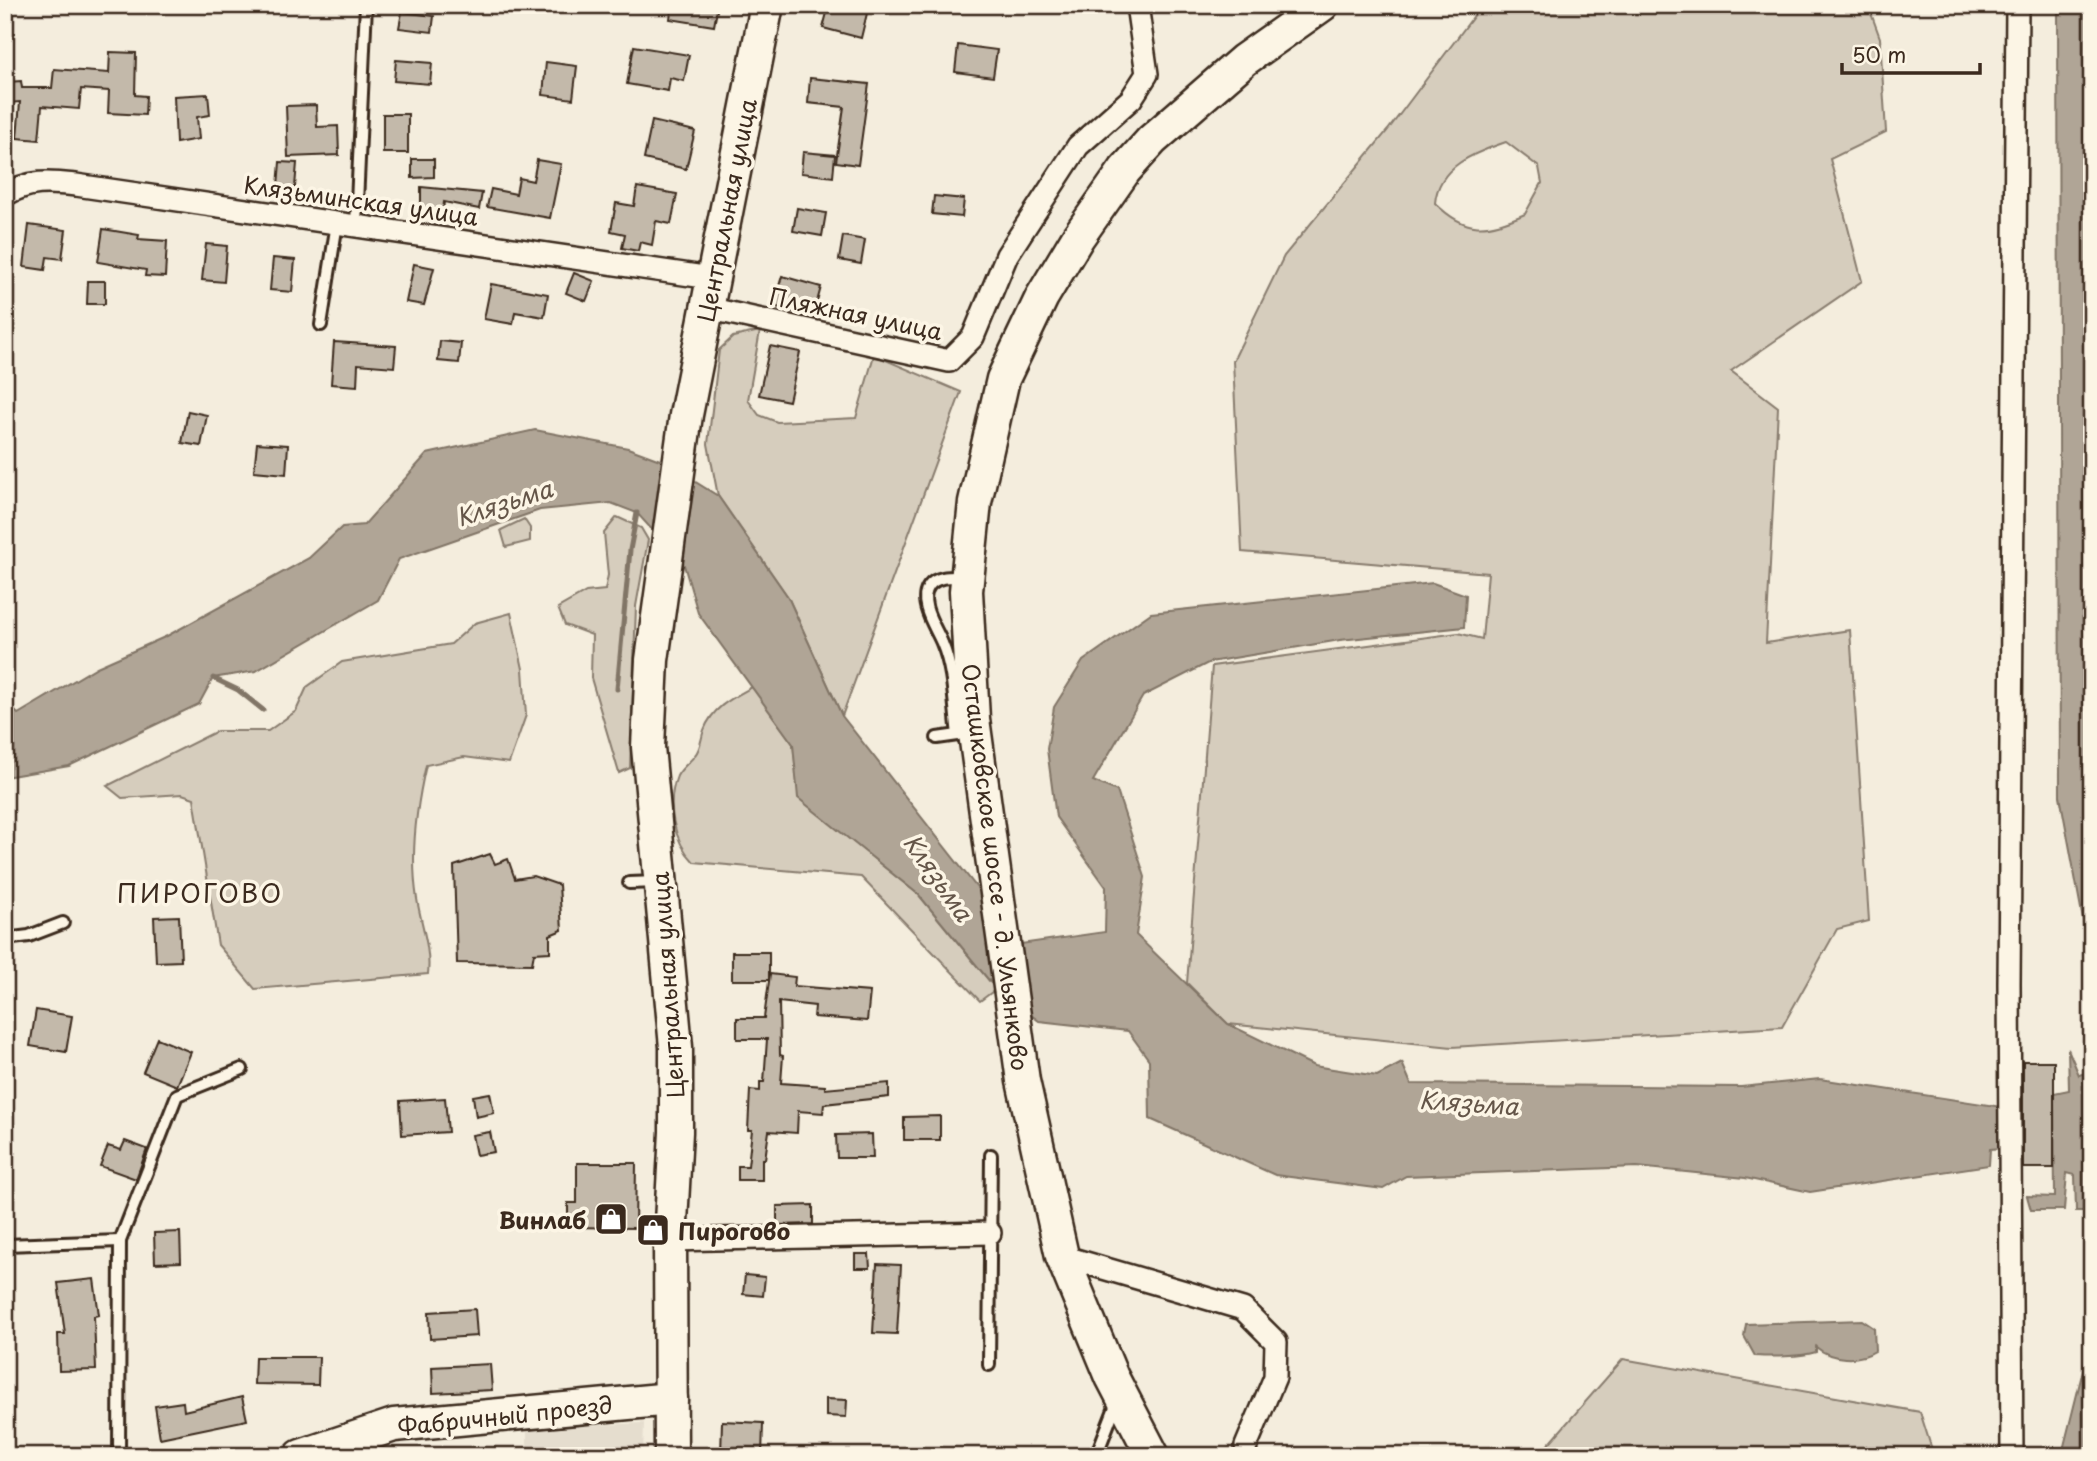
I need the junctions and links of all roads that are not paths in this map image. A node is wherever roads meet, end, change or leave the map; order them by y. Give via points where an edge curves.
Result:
1 (366, 5) edge
2 (767, 5) edge
3 (1137, 5) edge
4 (1322, 5) edge
5 (2017, 5) edge
6 (5, 195) edge
7 (346, 224) junction
8 (709, 293) junction
9 (321, 325) dead end
10 (968, 577) junction
11 (937, 738) dead end
12 (660, 882) junction
13 (629, 883) dead end
14 (63, 923) dead end
15 (5, 939) edge
16 (243, 1069) dead end
17 (990, 1156) dead end
18 (990, 1233) junction
19 (670, 1240) junction
20 (120, 1241) junction
21 (5, 1245) edge
22 (1062, 1256) junction
23 (989, 1365) dead end
24 (1121, 1393) junction
25 (671, 1399) junction
26 (1243, 1451) edge
27 (309, 1454) edge
28 (119, 1456) edge
29 (671, 1456) edge
30 (1097, 1456) edge
31 (1153, 1456) edge
32 (2012, 1456) edge

1 - 7 lane
2 - 8 street, Центральная улица
3 - 8 street, Пляжная улица via 1147,74 1131,99 1078,146 1007,254 973,337 949,360
4 - 10 street, Осташковское шоссе - д. Ульянково via 1244,60 1152,140 1078,237 1042,297 1003,379 975,502
5 - 32 street via 2009,970
6 - 7 street, Клязьминская улица via 23,184 47,182
7 - 8 street, Клязьминская улица
7 - 9 lane
8 - 12 street, Центральная улица via 686,415 652,660 648,747
10 - 11 lane via 942,577 929,586 926,596 948,661 958,735
10 - 22 street, Осташковское шоссе - д. Ульянково via 973,719 1023,1080
12 - 13 lane
12 - 19 street, Центральная улица via 676,1047
14 - 15 lane
16 - 20 lane via 177,1095
17 - 18 lane
18 - 19 street
18 - 23 lane
19 - 25 street, Центральная улица
20 - 21 lane
20 - 28 lane
22 - 24 street, Осташковское шоссе - д. Ульянково
22 - 26 street via 1243,1308 1276,1342 1275,1377
24 - 30 lane
24 - 31 street, Осташковское шоссе - д. Ульянково
25 - 27 street, Фабричный проезд via 394,1425
25 - 29 street, Центральная улица

